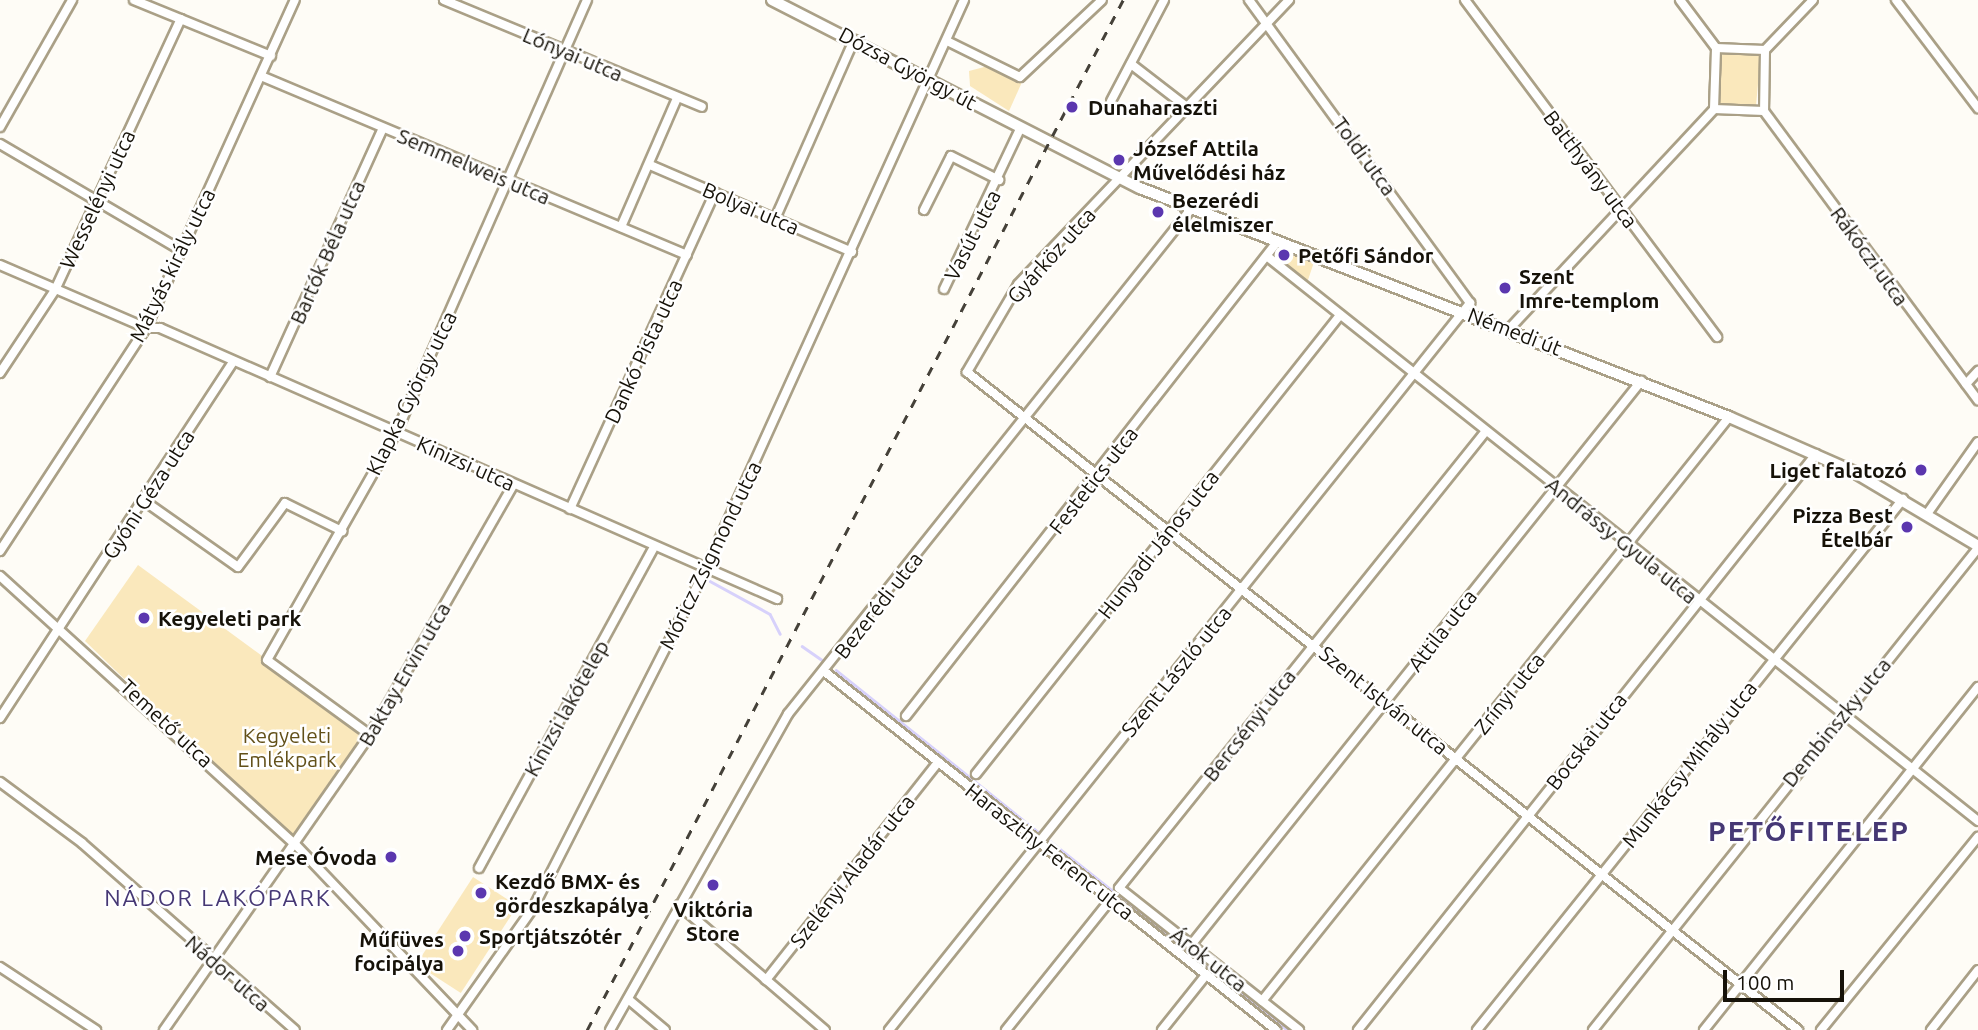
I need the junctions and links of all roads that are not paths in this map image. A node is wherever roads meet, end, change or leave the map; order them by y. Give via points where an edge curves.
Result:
1 (72, 0) edge
2 (134, 0) edge
3 (295, 0) edge
4 (444, 0) edge
5 (587, 0) edge
6 (772, 0) edge
7 (964, 0) edge
8 (1102, 0) edge
9 (1164, 0) edge
10 (1249, 0) edge
11 (1289, 0) edge
12 (1465, 0) edge
13 (1681, 0) edge
14 (1813, 0) edge
15 (1896, 0) edge
16 (181, 19) junction
17 (1268, 23) junction
18 (854, 40) junction
19 (947, 41) junction
20 (1716, 48) junction
21 (1765, 50) junction
22 (565, 51) junction
23 (271, 56) junction
24 (1131, 64) junction
25 (261, 76) junction
26 (930, 80) junction
27 (677, 98) junction
28 (1111, 101) dead end
29 (702, 107) dead end
30 (1188, 108) junction
31 (1978, 108) edge
32 (1714, 109) junction
33 (1764, 111) junction
34 (0, 127) edge
35 (1021, 127) junction
36 (383, 128) junction
37 (1042, 138) joint
38 (0, 144) edge
39 (650, 165) junction
40 (1120, 179) junction
41 (999, 180) junction
42 (510, 181) junction
43 (715, 193) junction
44 (95, 201) junction
45 (1620, 208) junction
46 (1191, 209) junction
47 (925, 210) dead end
48 (775, 219) junction
49 (621, 227) junction
50 (1277, 242) junction
51 (181, 250) junction
52 (852, 252) junction
53 (687, 255) junction
54 (1268, 257) junction
55 (0, 265) edge
56 (944, 289) dead end
57 (55, 290) junction
58 (1460, 310) junction
59 (1340, 315) junction
60 (146, 328) junction
61 (1510, 328) junction
62 (1717, 337) dead end
63 (233, 362) junction
64 (1978, 371) edge
65 (967, 372) joint
66 (0, 373) edge
67 (1412, 373) junction
68 (270, 377) junction
69 (1641, 381) junction
70 (1966, 384) junction
71 (1978, 400) edge
72 (1729, 416) junction
73 (1025, 418) junction
74 (1486, 431) junction
75 (396, 433) junction
76 (1978, 442) edge
77 (1816, 454) junction
78 (1098, 474) junction
79 (514, 484) junction
80 (1556, 486) junction
81 (1903, 499) junction
82 (143, 500) junction
83 (570, 509) junction
84 (1927, 514) junction
85 (1169, 530) junction
86 (342, 531) junction
87 (1628, 542) junction
88 (1978, 547) edge
89 (653, 549) junction
90 (0, 551) edge
91 (705, 570) junction
92 (0, 576) edge
93 (1243, 588) junction
94 (777, 599) dead end
95 (1696, 600) junction
96 (62, 626) junction
97 (1314, 644) junction
98 (1771, 660) junction
99 (825, 672) junction
100 (1978, 687) edge
101 (1385, 701) junction
102 (1840, 715) junction
103 (906, 716) dead end
104 (0, 718) edge
105 (370, 735) junction
106 (1457, 758) junction
107 (938, 762) junction
108 (1914, 770) junction
109 (976, 774) dead end
110 (0, 782) edge
111 (1528, 816) junction
112 (1978, 821) edge
113 (1978, 837) edge
114 (1039, 842) junction
115 (295, 844) junction
116 (479, 868) dead end
117 (1602, 874) junction
118 (1119, 888) joint
119 (1111, 899) junction
120 (679, 905) junction
121 (1672, 930) junction
122 (1191, 945) junction
123 (210, 959) junction
124 (0, 967) edge
125 (1978, 970) edge
126 (1206, 975) junction
127 (766, 979) junction
128 (1741, 984) junction
129 (628, 999) junction
130 (1262, 1001) junction
131 (459, 1013) junction
132 (96, 1030) edge
133 (164, 1030) edge
134 (295, 1030) edge
135 (447, 1030) edge
136 (472, 1030) edge
137 (610, 1030) edge
138 (665, 1030) edge
139 (825, 1030) edge
140 (889, 1030) edge
141 (1006, 1030) edge
142 (1162, 1030) edge
143 (1276, 1030) edge
144 (1299, 1030) edge
145 (1358, 1030) edge
146 (1477, 1030) edge
147 (1593, 1030) edge
148 (1704, 1030) edge
149 (1798, 1030) edge
150 (1821, 1030) edge
151 (1931, 1030) edge

1 - 34 street
2 - 16 street
3 - 23 street, Mátyás király utca
4 - 22 street, Lónyai utca
5 - 22 street, Klapka György utca
6 - 18 main road, Dózsa György út
7 - 19 street, Móricz Zsigmond utca
8 - 19 street via 1020,77
9 - 24 street
10 - 17 street, Toldi utca
11 - 17 street, Gyárköz utca
12 - 45 street, Batthyány utca
13 - 20 street
14 - 21 street
15 - 31 street
16 - 23 street
16 - 44 street, Wesselényi utca
17 - 30 street, Gyárköz utca
17 - 58 street, Toldi utca via 1471,300
18 - 26 main road, Dózsa György út
18 - 48 street
19 - 26 street, Móricz Zsigmond utca
20 - 21 street
20 - 32 street
21 - 33 street
22 - 27 street, Lónyai utca
22 - 42 street, Klapka György utca
23 - 25 street, Mátyás király utca
24 - 28 street
24 - 30 street
25 - 36 street, Semmelweis utca
25 - 51 street, Mátyás király utca
26 - 35 main road, Dózsa György út
26 - 52 street, Móricz Zsigmond utca
27 - 29 street, Lónyai utca
27 - 39 street
30 - 40 street, Gyárköz utca
32 - 33 street
32 - 45 street
33 - 70 street, Rákóczi utca
35 - 37 main road, Dózsa György út
35 - 41 street, Vasút utca
36 - 42 street, Semmelweis utca
36 - 68 street, Bartók Béla utca
37 - 40 main road, Némedi út
38 - 44 street
39 - 43 street, Bolyai utca
39 - 49 street
40 - 46 main road, Némedi út
40 - 65 street, Gyárköz utca via 1018,285
41 - 47 street, Vasút utca via 951,156
41 - 56 street, Vasút utca
42 - 49 street, Semmelweis utca
42 - 75 street, Klapka György utca
43 - 48 street, Bolyai utca
43 - 53 street, Dankó Pista utca
44 - 51 street
44 - 57 street, Wesselényi utca
45 - 61 street
45 - 62 street, Batthyány utca
46 - 50 main road, Némedi út
46 - 73 street, Bezerédi utca
48 - 52 street, Bolyai utca
49 - 53 street, Semmelweis utca
50 - 54 street, Festetics utca
50 - 58 main road, Némedi út
51 - 60 street, Mátyás király utca
52 - 91 street, Móricz Zsigmond utca
53 - 83 street, Dankó Pista utca
54 - 59 street, Andrássy Gyula utca
54 - 78 street, Festetics utca
55 - 57 street, Kinizsi utca
57 - 60 street, Kinizsi utca
57 - 66 street, Wesselényi utca
58 - 61 main road, Némedi út
58 - 67 street, Szent László utca
59 - 67 street, Andrássy Gyula utca
59 - 85 street, Hunyadi János utca
60 - 63 street, Kinizsi utca via 160,328
60 - 90 street, Mátyás király utca
61 - 69 main road, Némedi út
63 - 68 street, Kinizsi utca
63 - 82 street, Gyóni Géza utca
64 - 70 street
65 - 73 street, Szent István utca
67 - 74 street, Andrássy Gyula utca
67 - 93 street, Szent László utca
68 - 75 street, Kinizsi utca
69 - 72 main road, Némedi út
69 - 80 street, Attila utca
70 - 71 street, Rákóczi utca
72 - 77 main road, Némedi út
72 - 87 street, Zrínyi utca
73 - 78 street, Szent István utca
73 - 99 street, Bezerédi utca
74 - 80 street, Andrássy Gyula utca
74 - 97 street, Bercsényi utca
75 - 79 street, Kinizsi utca
75 - 86 street, Klapka György utca
76 - 84 street
77 - 81 main road, Némedi út
77 - 95 street, Bocskai utca
78 - 85 street, Szent István utca
78 - 103 street, Festetics utca
79 - 83 street, Kinizsi utca
79 - 105 street, Baktay Ervin utca
80 - 87 street, Andrássy Gyula utca
80 - 101 street, Attila utca
81 - 84 main road, Némedi út
81 - 98 street, Munkácsy Mihály utca
82 - 86 street via 238,567 285,503
82 - 96 street, Gyóni Géza utca
83 - 89 street, Kinizsi utca
84 - 88 main road, Némedi út
85 - 93 street, Szent István utca
85 - 109 street, Hunyadi János utca
86 - 105 street, Klapka György utca via 267,660
87 - 95 street, Andrássy Gyula utca
87 - 106 street, Zrínyi utca
88 - 102 street, Dembinszky utca
89 - 91 street, Kinizsi utca
89 - 116 street, Kinizsi lakótelep
91 - 94 street, Kinizsi utca
91 - 131 street, Móricz Zsigmond utca via 533,908
92 - 96 street, Temető utca
93 - 97 street, Szent István utca
93 - 114 street, Szent László utca
95 - 98 street, Andrássy Gyula utca
95 - 111 street, Bocskai utca
96 - 104 street, Gyóni Géza utca
96 - 115 street, Temető utca
97 - 101 street, Szent István utca
97 - 118 street, Bercsényi utca
98 - 102 street, Andrássy Gyula utca
98 - 117 street, Munkácsy Mihály utca
99 - 107 street, Haraszthy Ferenc utca
99 - 120 street, Bezerédi utca via 762,752
100 - 108 street
101 - 106 street, Szent István utca
101 - 122 street, Attila utca
102 - 108 street, Andrássy Gyula utca
102 - 121 street, Dembinszky utca
105 - 115 street, Baktay Ervin utca
106 - 111 street, Szent István utca
106 - 130 street, Zrínyi utca
107 - 114 street, Haraszthy Ferenc utca
107 - 127 street, Szelényi Aladár utca
108 - 112 street, Andrássy Gyula utca
108 - 128 street
110 - 123 street, Nádor utca via 82,843
111 - 117 street, Szent István utca
111 - 145 street, Bocskai utca
113 - 150 street
114 - 119 street, Haraszthy Ferenc utca
114 - 140 street, Szent László utca
115 - 123 street, Baktay Ervin utca
115 - 131 street, Temető utca
117 - 121 street, Szent István utca
117 - 146 street, Munkácsy Mihály utca
118 - 122 street, Árok utca
119 - 126 street, Haraszthy Ferenc utca
119 - 141 street
120 - 127 street
120 - 129 street, Bezerédi utca
121 - 128 street, Szent István utca
121 - 147 street, Dembinszky utca
122 - 130 street, Árok utca
123 - 133 street, Baktay Ervin utca
123 - 134 street, Nádor utca
124 - 132 street
125 - 151 street
126 - 142 street
126 - 143 street, Haraszthy Ferenc utca
127 - 139 street
128 - 148 street
128 - 149 street, Szent István utca
129 - 137 street, Bezerédi utca
129 - 138 street
130 - 144 street, Árok utca
131 - 135 street, Móricz Zsigmond utca
131 - 136 street, Temető utca

